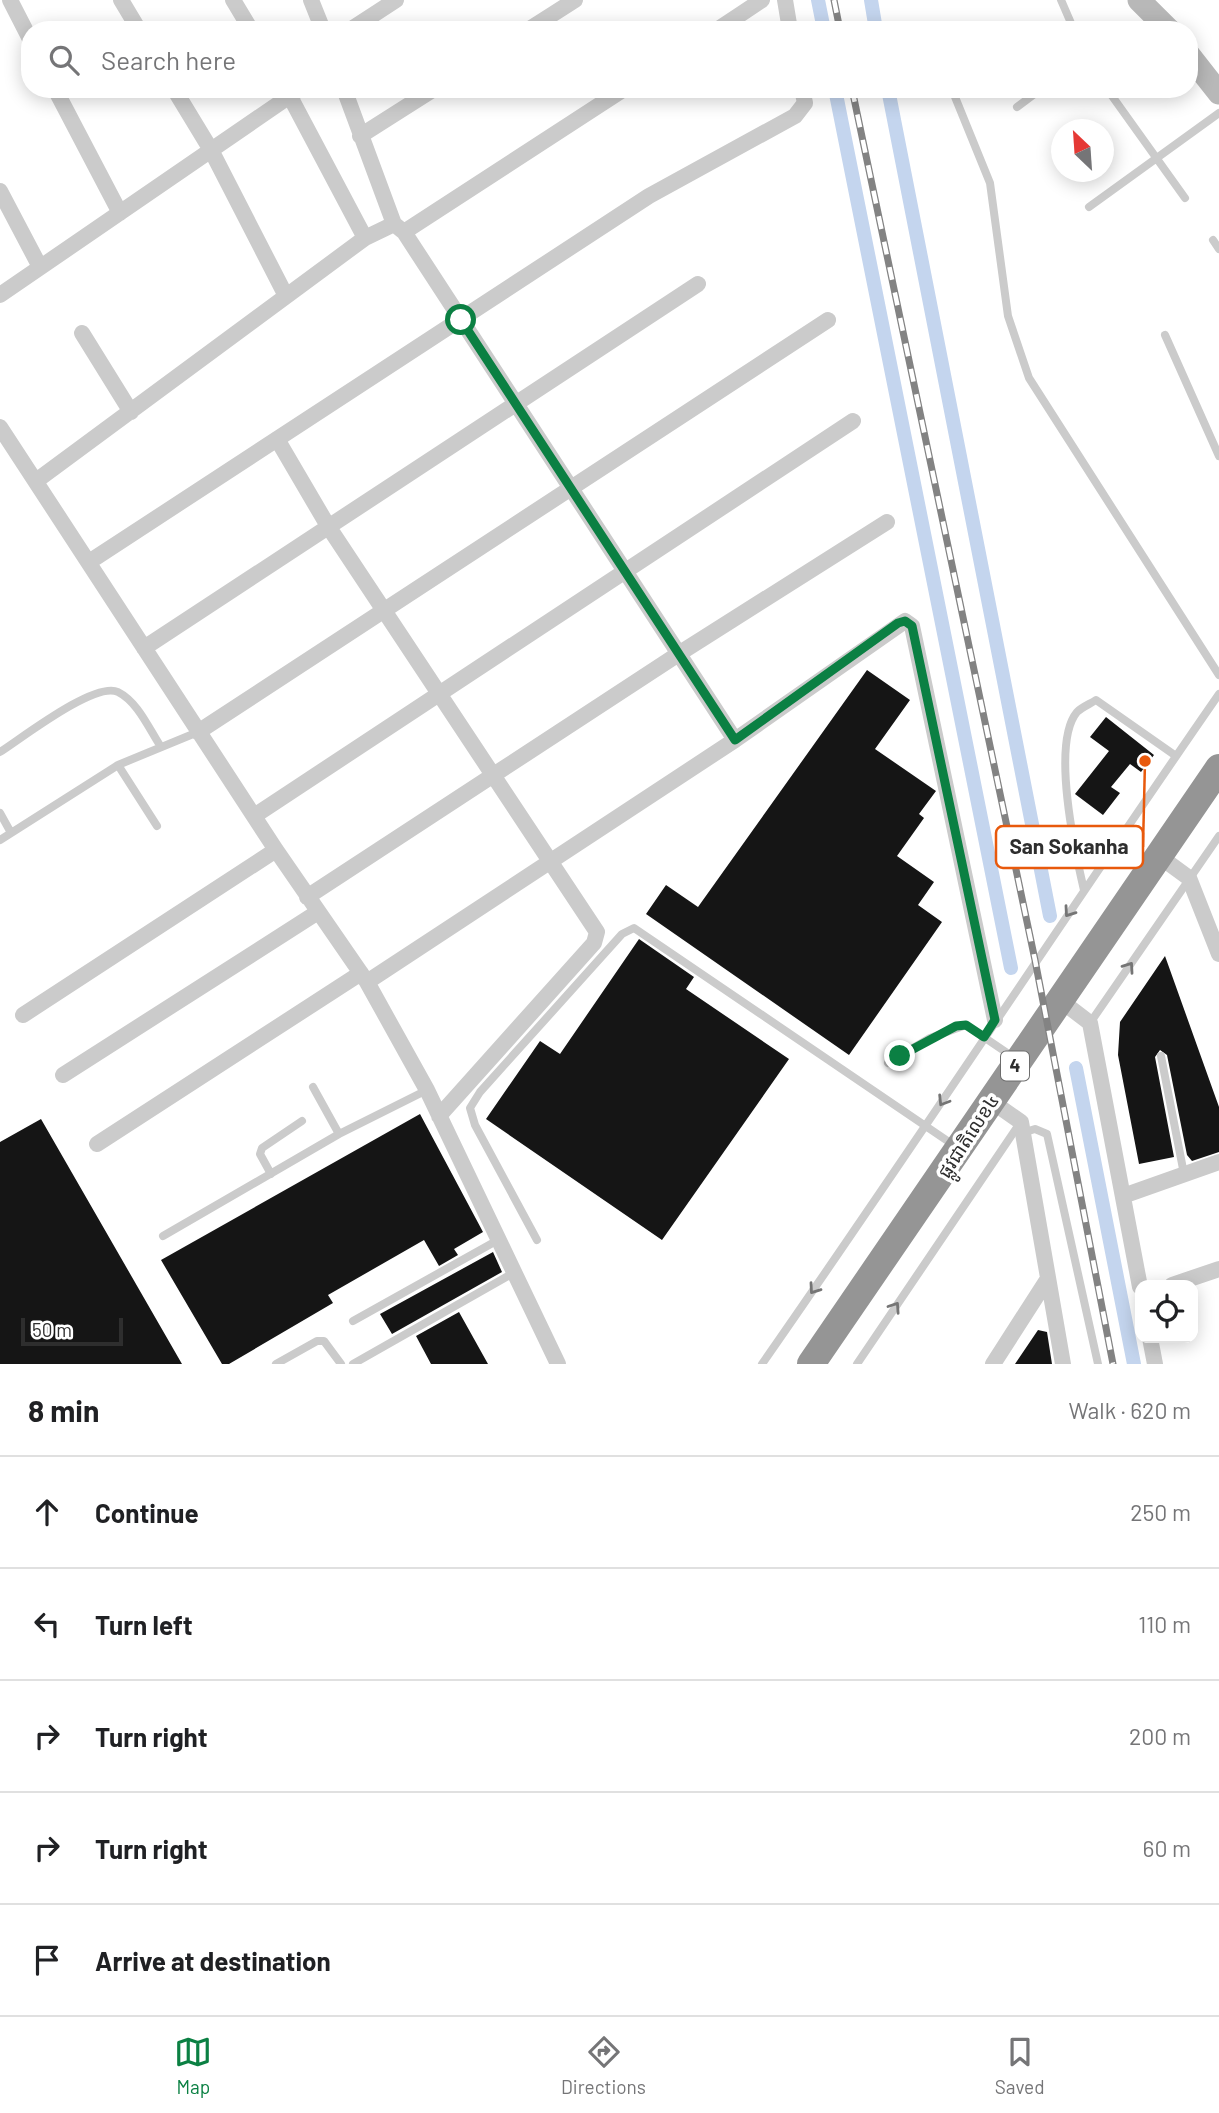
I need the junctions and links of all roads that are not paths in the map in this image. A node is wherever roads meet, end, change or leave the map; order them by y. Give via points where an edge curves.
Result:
1 (10, 0) edge
2 (121, 0) edge
3 (233, 0) edge
4 (311, 0) edge
5 (396, 0) edge
6 (575, 0) edge
7 (762, 0) edge
8 (785, 0) edge
9 (1061, 0) edge
10 (1139, 0) edge
11 (0, 9) edge
12 (21, 21) edge
13 (134, 21) edge
14 (246, 21) edge
15 (319, 21) edge
16 (364, 21) edge
17 (542, 21) edge
18 (730, 21) edge
19 (788, 21) edge
20 (1070, 21) edge
21 (1160, 21) edge
22 (1198, 66) edge
23 (1219, 93) edge
24 (60, 98) edge
25 (179, 98) edge
26 (284, 98) edge
27 (295, 98) edge
28 (347, 98) edge
29 (420, 98) edge
30 (609, 98) edge
31 (804, 98) edge
32 (955, 98) edge
33 (1029, 98) edge
34 (1114, 98) edge
35 (1017, 107) dead end
36 (1219, 113) edge
37 (360, 136) junction
38 (211, 150) junction
39 (1159, 157) junction
40 (0, 191) edge
41 (1185, 198) dead end
42 (1089, 207) dead end
43 (120, 213) junction
44 (399, 228) junction
45 (365, 238) junction
46 (1213, 240) dead end
47 (1219, 249) edge
48 (40, 267) junction
49 (698, 284) dead end
50 (0, 295) edge
51 (286, 296) junction
52 (461, 320) junction
53 (828, 320) dead end
54 (82, 333) dead end
55 (1165, 335) dead end
56 (516, 402) junction
57 (131, 412) junction
58 (853, 422) dead end
59 (0, 427) edge
60 (276, 439) junction
61 (1219, 456) edge
62 (36, 481) junction
63 (574, 488) junction
64 (887, 522) dead end
65 (328, 526) junction
66 (89, 562) junction
67 (627, 571) junction
68 (385, 611) junction
69 (144, 648) junction
70 (680, 653) junction
71 (1219, 675) edge
72 (441, 693) junction
73 (1219, 694) edge
74 (198, 732) junction
75 (735, 740) junction
76 (160, 747) junction
77 (0, 752) edge
78 (1176, 755) junction
79 (118, 765) junction
80 (1219, 768) edge
81 (495, 773) junction
82 (0, 813) edge
83 (254, 816) junction
84 (157, 826) dead end
85 (10, 831) junction
86 (1219, 836) edge
87 (0, 840) edge
88 (276, 850) junction
89 (1159, 856) junction
90 (553, 862) junction
91 (1189, 878) junction
92 (1084, 890) junction
93 (307, 897) junction
94 (318, 912) junction
95 (1219, 954) edge
96 (364, 978) junction
97 (1060, 1000) junction
98 (23, 1015) dead end
99 (995, 1020) junction
100 (1090, 1023) junction
101 (984, 1037) junction
102 (1161, 1056) dead end
103 (1018, 1061) junction
104 (888, 1063) dead end
105 (63, 1074) dead end
106 (313, 1087) dead end
107 (427, 1090) junction
108 (991, 1101) junction
109 (439, 1116) junction
110 (302, 1121) dead end
111 (927, 1128) junction
112 (1021, 1128) junction
113 (339, 1134) junction
114 (97, 1144) dead end
115 (960, 1149) junction
116 (1219, 1162) edge
117 (271, 1174) junction
118 (1184, 1174) junction
119 (1123, 1196) junction
120 (163, 1236) dead end
121 (498, 1240) junction
122 (537, 1240) dead end
123 (1219, 1269) edge
124 (515, 1272) junction
125 (1047, 1280) junction
126 (1139, 1280) edge
127 (1187, 1280) edge
128 (353, 1321) dead end
129 (1151, 1343) edge
130 (276, 1364) edge
131 (341, 1364) edge
132 (353, 1364) edge
133 (558, 1364) edge
134 (762, 1364) edge
135 (811, 1364) edge
136 (857, 1364) edge
137 (993, 1364) edge
138 (1063, 1364) edge
139 (1098, 1364) edge
140 (1155, 1364) edge

1 - 11 street
1 - 12 street
2 - 13 street
3 - 14 street
4 - 15 street
5 - 16 street
6 - 17 street
7 - 18 street
8 - 19 street
9 - 20 lane
10 - 21 street
22 - 23 street
24 - 43 street
25 - 38 street
26 - 38 street
27 - 45 street
28 - 37 street
29 - 37 street
30 - 44 street
31 - 52 street via 795,116 649,196
32 - 71 lane via 990,183 1008,316 1029,379
33 - 35 lane
34 - 39 lane
36 - 39 lane
37 - 44 street
38 - 43 street
38 - 51 street
39 - 41 lane
39 - 42 lane
40 - 48 street
43 - 48 street
44 - 45 street
44 - 52 street
45 - 51 street
46 - 47 lane
48 - 50 street
49 - 56 street
51 - 57 street
52 - 56 street
52 - 60 street
53 - 63 street
54 - 57 street
55 - 61 lane
56 - 63 street
56 - 65 street
57 - 62 street
58 - 67 street
59 - 62 street
60 - 65 street
60 - 66 street
62 - 66 street
63 - 67 street
63 - 68 street
64 - 70 street
65 - 68 street
65 - 69 street
66 - 69 street
67 - 70 street
67 - 72 street
68 - 72 street
68 - 74 street
69 - 74 street
70 - 75 street
70 - 81 street
72 - 81 street
72 - 83 street
73 - 78 lane
74 - 76 lane
74 - 83 street
75 - 90 street
75 - 99 street via 898,623 912,626
76 - 77 lane via 133,704 105,689 84,697
76 - 79 lane
78 - 92 lane
78 - 92 lane via 1096,700 1078,710 1068,739 1067,805
79 - 84 lane
79 - 85 lane
80 - 89 highway, ផ្លូវជាតិលេខ៤ / 4
81 - 90 street
81 - 93 street
82 - 85 lane
83 - 88 street
85 - 87 lane
86 - 91 lane
88 - 93 street
88 - 98 street
89 - 91 street
89 - 97 highway, ផ្លូវជាតិលេខ៤ / 4
90 - 96 street
90 - 109 street via 597,938
91 - 95 street
100 -> 91 lane
92 -> 99 lane
93 - 94 street
94 - 96 street
94 - 105 street
96 - 107 street
96 - 114 street
97 - 100 street
97 - 103 highway, ផ្លូវជាតិលេខ៤ / 4
99 - 101 lane
100 - 119 street
101 - 103 lane
101 - 104 lane via 966,1025 956,1026
101 -> 111 lane
102 - 118 lane
103 - 108 highway, ផ្លូវជាតិលេខ៤ / 4
106 - 113 lane
107 - 109 street
107 - 113 lane
108 - 112 street
108 - 115 highway, ផ្លូវជាតិលេខ៤ / 4
109 - 121 street
110 - 117 lane via 262,1148 260,1154
111 - 115 lane
111 - 122 lane via 634,928 614,944 470,1108
111 -> 134 lane
112 - 125 street
136 -> 112 lane
112 - 139 lane via 1047,1134
113 - 117 lane
115 - 135 highway, ផ្លូវជាតិលេខ៤ / 4
116 - 118 street
117 - 120 lane
118 - 119 street
119 - 126 street
121 - 124 street
121 - 128 lane
123 - 127 street
124 - 132 lane
124 - 133 street
125 - 137 street
125 - 138 street
129 - 140 street
130 - 131 lane via 324,1341

